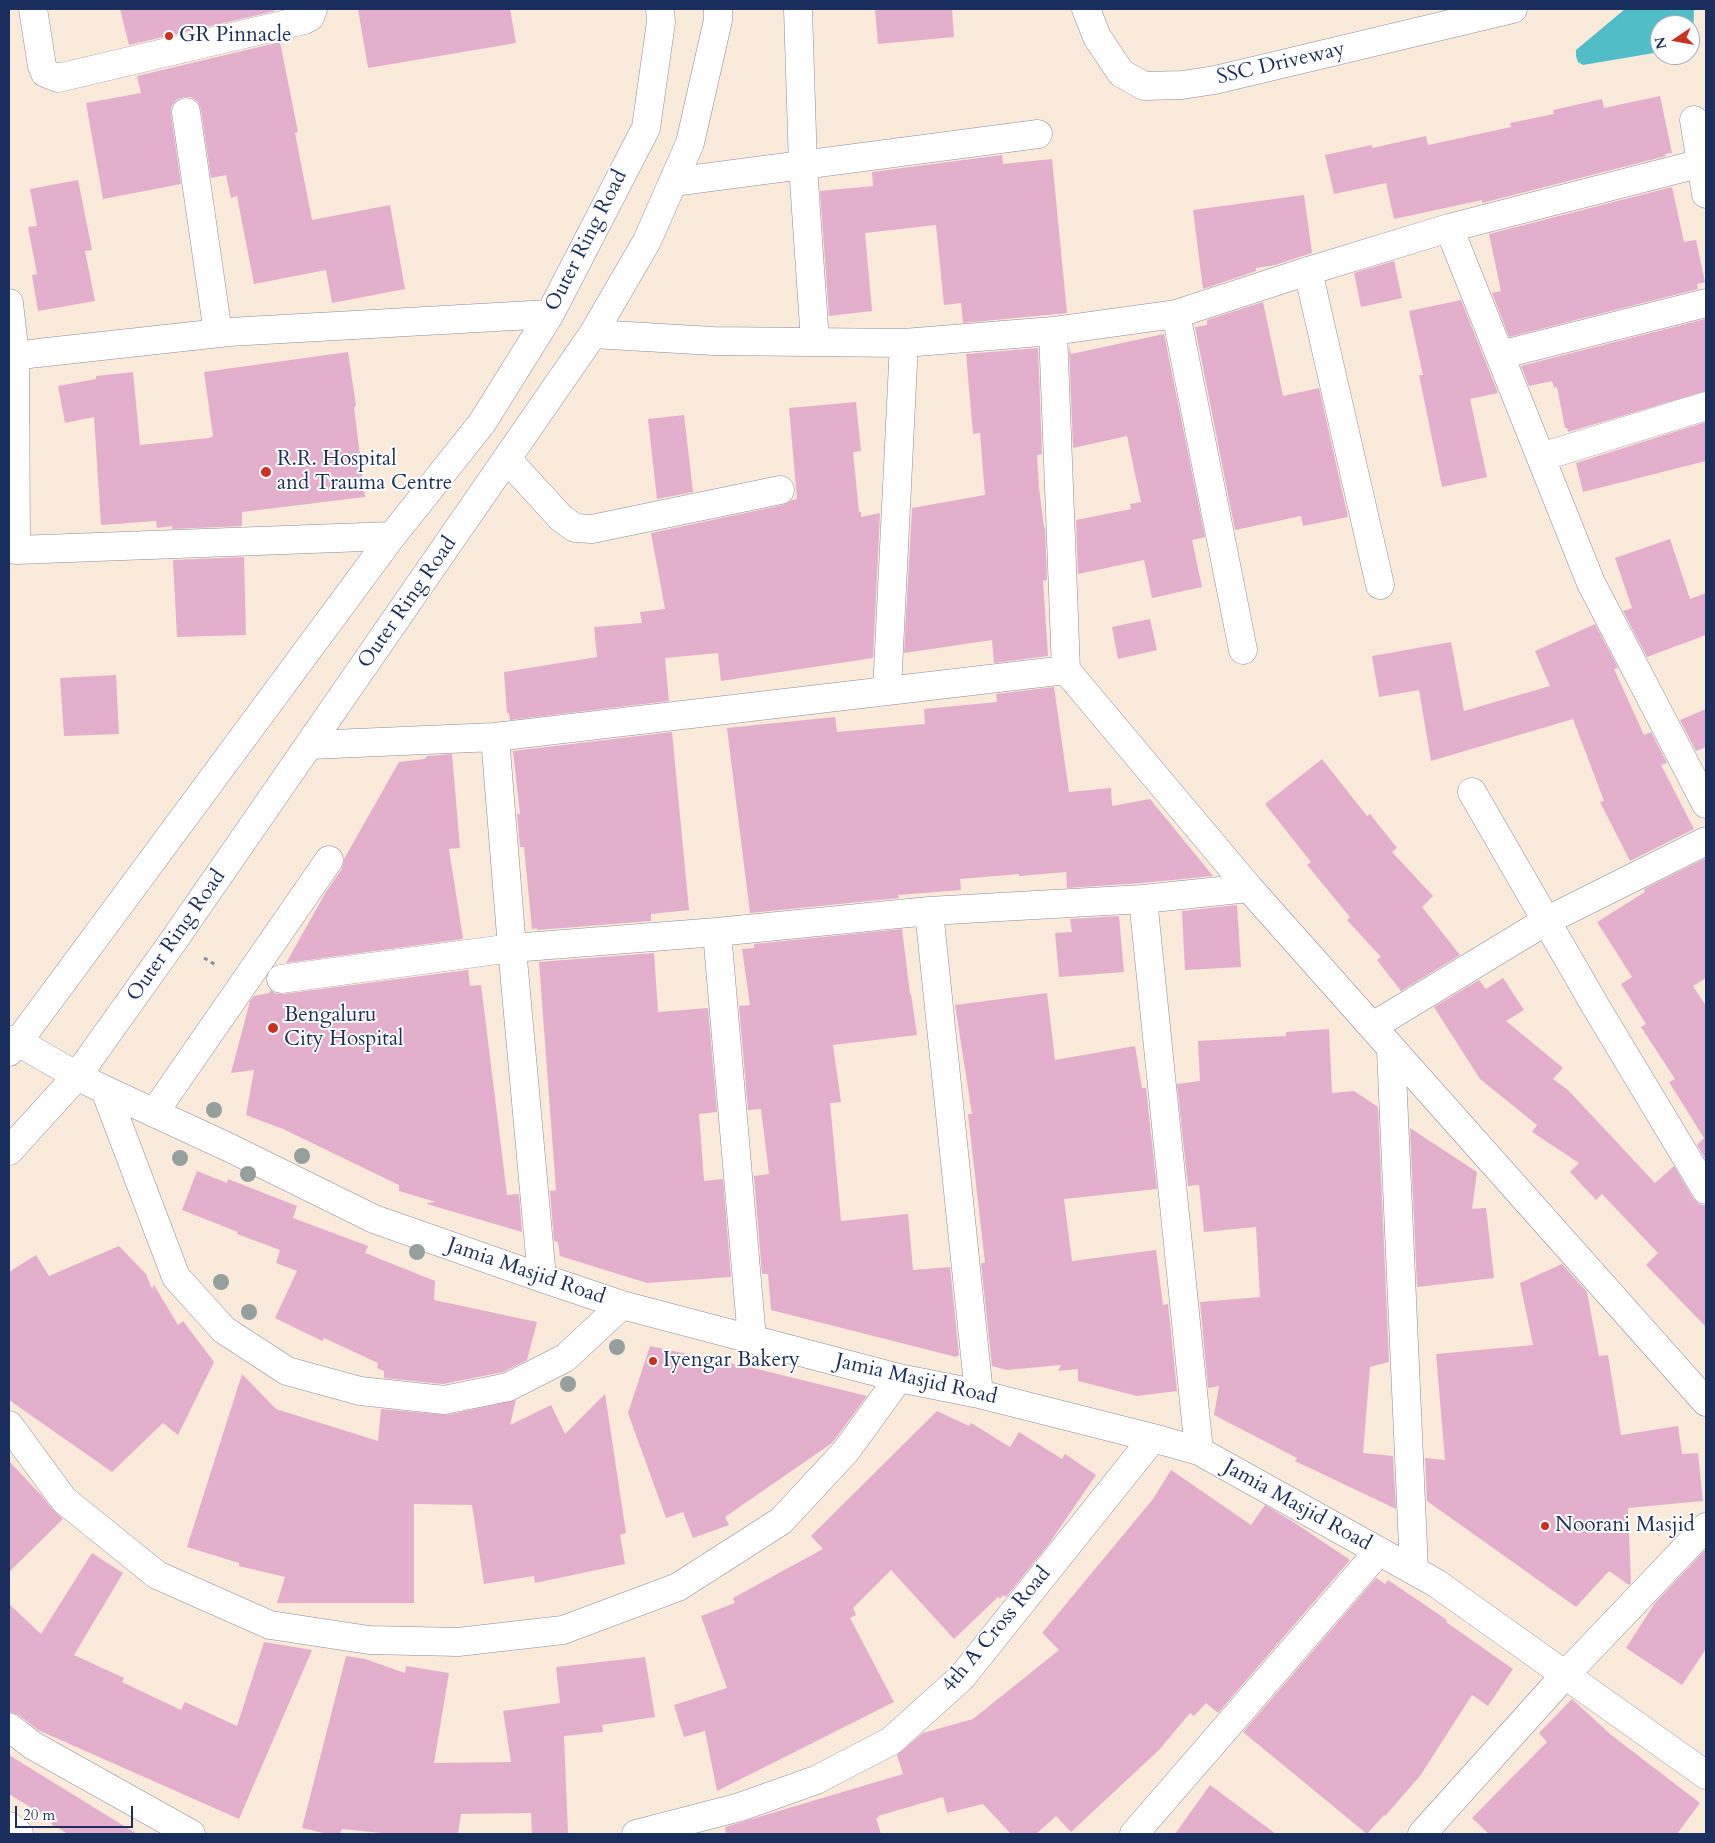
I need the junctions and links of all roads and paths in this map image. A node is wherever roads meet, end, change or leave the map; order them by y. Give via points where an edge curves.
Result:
1 (33, 9) edge
2 (313, 9) edge
3 (660, 9) edge
4 (718, 9) edge
5 (798, 9) edge
6 (1086, 9) edge
7 (1513, 9) edge
8 (186, 112) dead end
9 (1694, 120) dead end
10 (1038, 134) dead end
11 (1702, 163) junction
12 (803, 166) junction
13 (673, 182) junction
14 (1706, 194) edge
15 (1449, 228) junction
16 (1308, 270) junction
17 (9, 303) edge
18 (1706, 303) edge
19 (550, 314) junction
20 (1176, 314) junction
21 (1053, 331) junction
22 (218, 334) junction
23 (593, 334) junction
24 (815, 342) junction
25 (904, 343) junction
26 (1500, 355) junction
27 (12, 357) edge
28 (1706, 406) edge
29 (1541, 458) junction
30 (507, 459) junction
31 (780, 490) dead end
32 (392, 536) junction
33 (1380, 585) dead end
34 (1243, 650) dead end
35 (1066, 670) junction
36 (887, 691) junction
37 (495, 737) junction
38 (310, 745) junction
39 (1472, 792) dead end
40 (1706, 804) edge
41 (1706, 841) edge
42 (329, 860) dead end
43 (1248, 888) junction
44 (1143, 899) junction
45 (929, 911) junction
46 (1546, 921) junction
47 (717, 932) junction
48 (512, 948) junction
49 (281, 979) dead end
50 (1373, 1026) junction
51 (12, 1045) edge
52 (1391, 1050) junction
53 (77, 1076) junction
54 (105, 1090) junction
55 (154, 1112) junction
56 (9, 1151) edge
57 (1706, 1190) edge
58 (542, 1278) junction
59 (622, 1305) junction
60 (752, 1339) junction
61 (899, 1378) junction
62 (979, 1394) junction
63 (1706, 1402) edge
64 (9, 1425) edge
65 (1152, 1438) junction
66 (1200, 1451) junction
67 (1706, 1526) edge
68 (1379, 1551) junction
69 (1414, 1570) junction
70 (1566, 1674) junction
71 (9, 1727) edge
72 (1706, 1775) edge
73 (9, 1826) edge
74 (20, 1834) edge
75 (191, 1834) edge
76 (636, 1834) edge
77 (1134, 1834) edge
78 (1422, 1834) edge

1 - 2 main road via 42,66 45,73 58,78 304,20 310,17
3 - 19 main road, Outer Ring Road via 661,22 646,128
4 - 13 main road, Outer Ring Road via 690,143
5 - 12 main road
6 - 7 main road, SSC Driveway via 1097,37 1121,73 1144,86 1215,80
8 - 22 main road
9 - 11 main road
10 - 12 main road
11 - 14 main road
11 - 15 main road
12 - 13 main road
12 - 24 main road
13 - 23 main road, Outer Ring Road via 647,242
15 - 16 main road
15 - 26 main road
16 - 20 main road
16 - 33 main road
17 - 27 main road
18 - 26 main road
19 - 22 main road
19 - 32 main road, Outer Ring Road via 482,423
20 - 21 main road
20 - 34 main road
21 - 25 main road
21 - 35 main road
22 - 27 main road
23 - 24 main road via 713,341
23 - 30 main road, Outer Ring Road
24 - 25 main road
25 - 36 main road
26 - 29 main road
27 - 32 main road via 16,550
28 - 29 main road
29 - 40 main road via 1591,583
30 - 31 main road via 561,518 575,528 592,529
30 - 38 main road, Outer Ring Road
32 - 51 main road, Outer Ring Road
35 - 36 main road
35 - 43 main road
36 - 37 main road
37 - 38 main road
37 - 48 main road
38 - 53 main road, Outer Ring Road
39 - 46 main road
41 - 46 main road
42 - 55 main road
43 - 44 main road
43 - 50 main road
44 - 45 main road
44 - 66 main road
45 - 47 main road
45 - 62 main road
46 - 50 main road
46 - 57 main road
47 - 48 main road
47 - 60 main road
48 - 49 main road
48 - 58 main road
50 - 52 main road
51 - 53 main road, Jamia Masjid Road
52 - 63 main road
52 - 69 main road
53 - 54 main road, Jamia Masjid Road
53 - 56 main road, Outer Ring Road
54 - 55 main road, Jamia Masjid Road
54 - 59 main road via 176,1277 224,1330 287,1371 360,1391 444,1400 508,1388 565,1358
55 - 58 main road, Jamia Masjid Road via 374,1219
58 - 59 main road, Jamia Masjid Road
59 - 60 main road, Jamia Masjid Road
60 - 61 main road, Jamia Masjid Road
61 - 62 main road, Jamia Masjid Road
61 - 64 main road via 846,1450 781,1521 678,1587 563,1630 458,1642 368,1640 270,1625 157,1575 64,1500
62 - 65 main road, Jamia Masjid Road
65 - 66 main road, Jamia Masjid Road
65 - 76 main road, 4th A Cross Road via 962,1677 891,1741 816,1780 740,1807
66 - 68 main road, Jamia Masjid Road
67 - 70 main road
68 - 69 main road, Jamia Masjid Road
68 - 77 main road
69 - 70 main road, Jamia Masjid Road
70 - 72 main road, Jamia Masjid Road
70 - 78 main road
71 - 75 main road via 32,1745
73 - 74 main road

